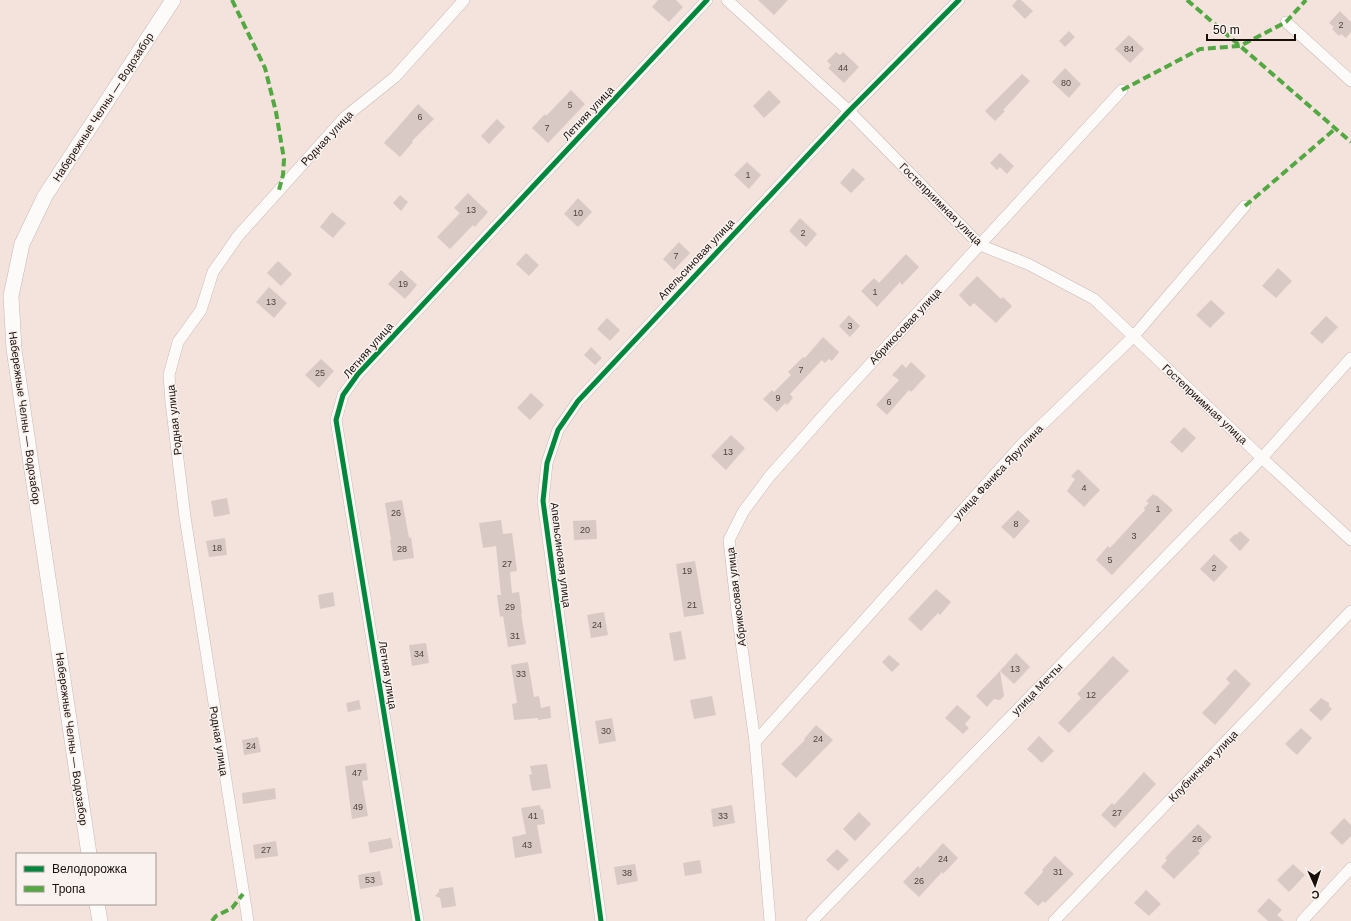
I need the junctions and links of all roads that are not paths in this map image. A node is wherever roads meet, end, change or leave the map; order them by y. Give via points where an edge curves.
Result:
1 (173, 0) edge
2 (464, 0) edge
3 (707, 0) edge
4 (727, 0) edge
5 (959, 0) edge
6 (1286, 22) dead end
7 (1351, 81) edge
8 (1122, 90) dead end
9 (849, 111) junction
10 (1245, 206) dead end
11 (980, 245) junction
12 (1133, 337) junction
13 (1351, 358) edge
14 (1262, 458) junction
15 (1351, 540) edge
16 (1351, 611) edge
17 (756, 742) junction
18 (89, 853) edge
19 (1351, 868) edge
20 (97, 905) edge
21 (100, 921) edge
22 (248, 921) edge
23 (418, 921) edge
24 (601, 921) edge
25 (770, 921) edge
26 (812, 921) edge
27 (1054, 921) edge
28 (1302, 921) edge

1 - 18 main road, Набережные Челны — Водозабор via 46,196 22,244 11,296 14,349
2 - 22 street, Родная улица via 395,77 345,117 238,236 213,272 201,310 178,342 169,375 185,517
3 - 23 street, Летняя улица via 358,374 343,395 336,420
4 - 9 street, Гостеприимная улица
5 - 9 street, Апельсиновая улица
6 - 7 street
8 - 11 street, Абрикосовая улица
9 - 11 street, Гостеприимная улица
9 - 24 street, Апельсиновая улица via 578,401 558,430 547,463 543,501
10 - 12 street, улица Фаниса Яруллина
11 - 12 street, Гостеприимная улица via 1028,264 1094,299
11 - 17 street, Абрикосовая улица via 769,478 742,512 729,540
12 - 14 street, Гостеприимная улица
12 - 17 street, улица Фаниса Яруллина via 1023,442
13 - 14 street, улица Мечты
14 - 15 street, Гостеприимная улица
14 - 26 street, улица Мечты
16 - 27 street, Клубничная улица
17 - 25 street, Абрикосовая улица
19 - 28 street
20 - 21 main road

